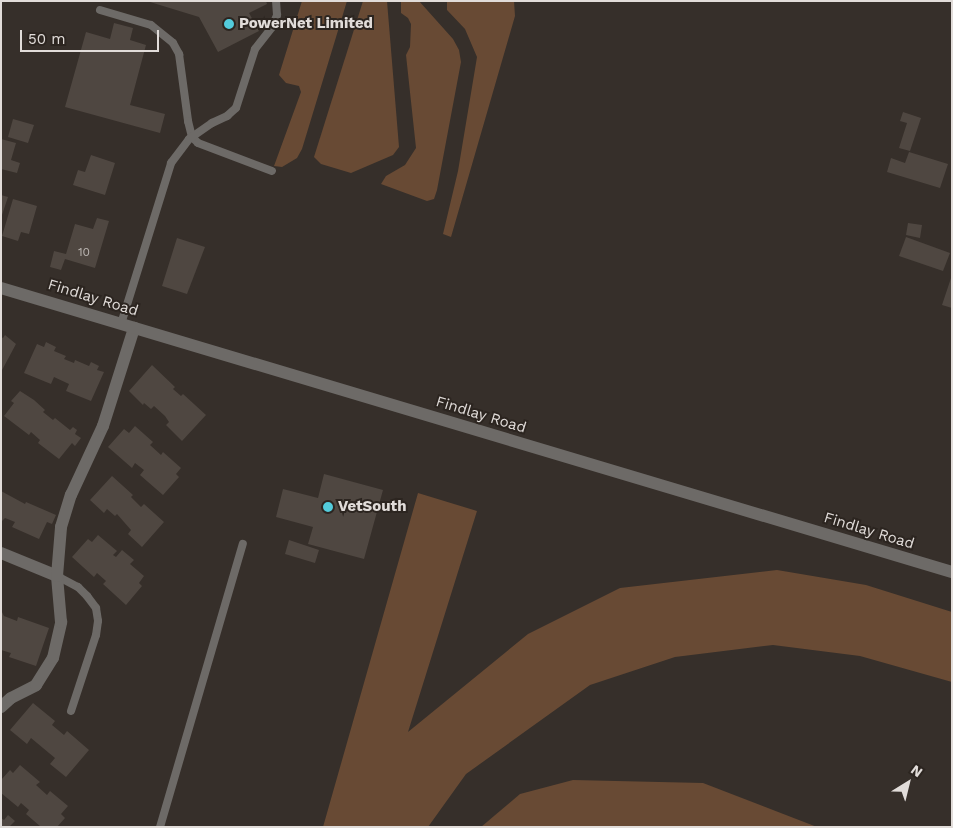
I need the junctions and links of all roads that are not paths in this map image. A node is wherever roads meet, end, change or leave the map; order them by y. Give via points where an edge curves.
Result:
1 (276, 1) edge
2 (100, 10) dead end
3 (192, 137) junction
4 (272, 171) dead end
5 (1, 288) edge
6 (122, 324) junction
7 (134, 328) junction
8 (243, 544) dead end
9 (1, 554) edge
10 (952, 572) edge
11 (57, 576) junction
12 (1, 707) edge
13 (71, 711) dead end
14 (160, 827) edge

1 - 3 lane via 277,15 255,49 236,108
2 - 3 lane via 151,26 173,43 179,54
3 - 4 lane via 206,148
3 - 6 lane via 171,163
5 - 6 street, Findlay Road
6 - 7 street, Findlay Road
7 - 10 street, Findlay Road
7 - 11 street via 103,426 71,495 61,527
8 - 14 lane
9 - 11 street
11 - 12 street via 61,622 53,658 36,685
11 - 13 lane via 87,596 96,608 98,621

